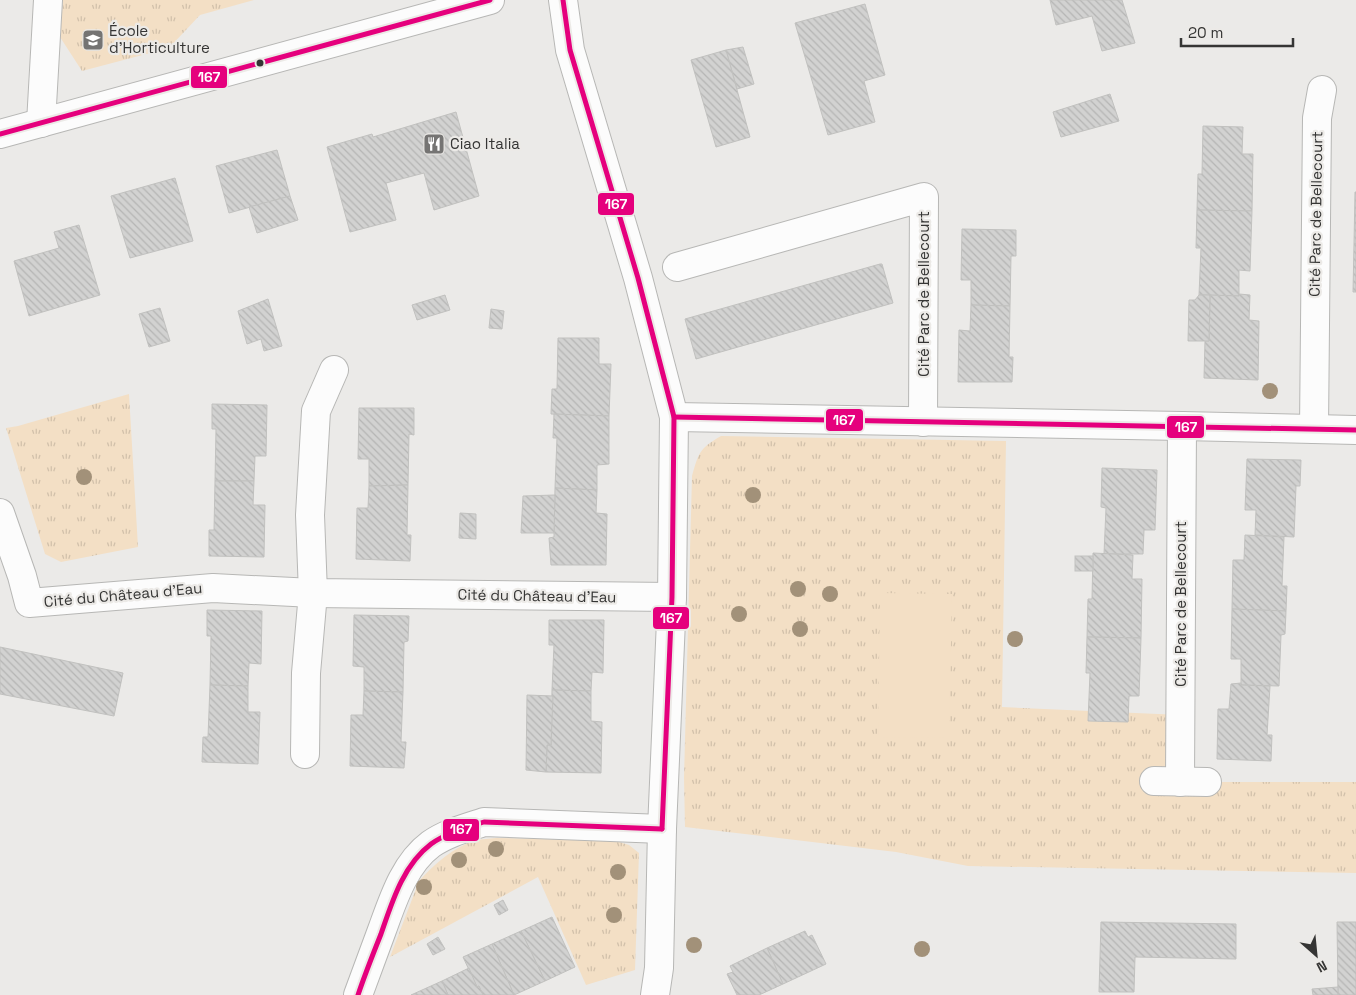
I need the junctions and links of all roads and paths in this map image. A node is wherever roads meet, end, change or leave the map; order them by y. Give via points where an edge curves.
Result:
1 (48, 0) edge
2 (490, 0) edge
3 (563, 0) edge
4 (1322, 90) dead end
5 (41, 123) junction
6 (0, 134) edge
7 (677, 267) dead end
8 (334, 370) dead end
9 (674, 417) junction
10 (924, 422) junction
11 (1182, 426) junction
12 (1314, 429) junction
13 (1356, 430) edge
14 (0, 513) edge
15 (313, 593) junction
16 (672, 597) junction
17 (305, 754) dead end
18 (1180, 782) dead end
19 (662, 829) junction
20 (358, 995) edge
21 (655, 995) edge

1 - 5 street
2 - 5 street
3 - 9 street via 570,50 638,278
4 - 12 street, Cité Parc de Bellecourt via 1317,118
5 - 6 street
7 - 10 street, Cité Parc de Bellecourt via 924,196
8 - 15 street via 316,411 310,515
9 - 10 street
9 - 16 street
10 - 11 street
11 - 12 street
11 - 18 street, Cité Parc de Bellecourt
12 - 13 street
14 - 15 street, Cité du Château d'Eau via 29,603 213,588
15 - 16 street, Cité du Château d'Eau
15 - 17 street via 306,673
16 - 19 street
19 - 20 street via 484,822 440,839 419,856 398,888
19 - 21 street via 659,968

